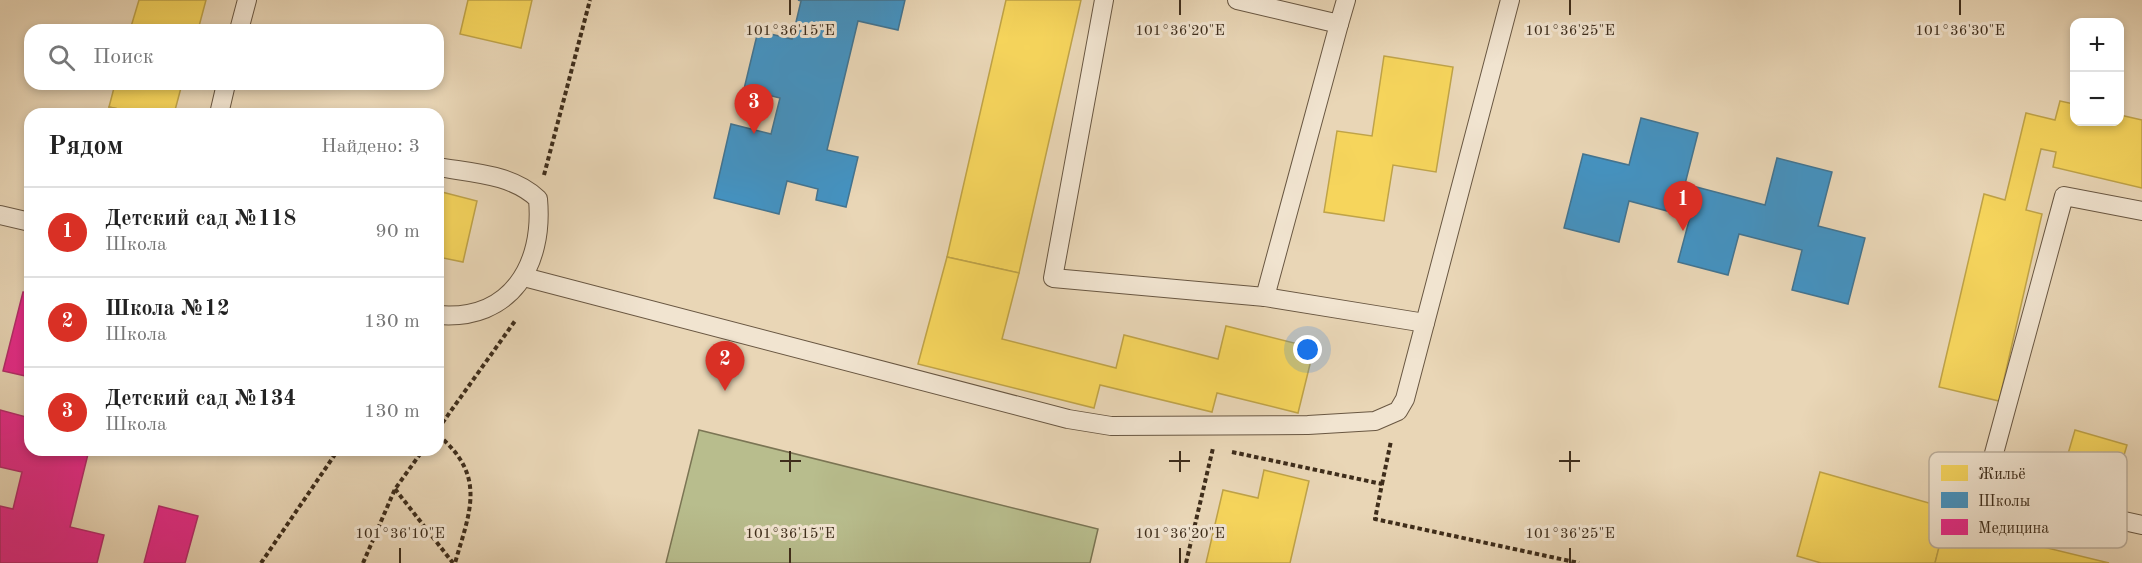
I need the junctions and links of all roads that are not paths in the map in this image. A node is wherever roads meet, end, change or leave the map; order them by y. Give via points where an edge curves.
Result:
1 (247, 0) edge
2 (1104, 0) edge
3 (1237, 0) edge
4 (1346, 0) edge
5 (1510, 0) edge
6 (241, 24) edge
7 (1339, 24) junction
8 (225, 90) edge
9 (220, 108) edge
10 (444, 168) edge
11 (2142, 211) edge
12 (0, 215) edge
13 (24, 221) edge
14 (524, 276) junction
15 (1265, 297) junction
16 (444, 315) edge
17 (1425, 323) junction
18 (1994, 452) edge
19 (2127, 522) edge
20 (2142, 525) edge

1 - 6 lane
2 - 15 lane via 1053,278
3 - 7 lane
4 - 7 lane
5 - 17 lane
7 - 15 lane
8 - 9 lane
10 - 14 lane via 514,182 538,198 537,235
11 - 18 lane via 2064,196
12 - 13 lane
14 - 16 lane via 489,308 468,315
14 - 17 lane via 1068,419 1111,426 1308,426 1375,421 1398,411 1405,399
15 - 17 lane
19 - 20 lane

